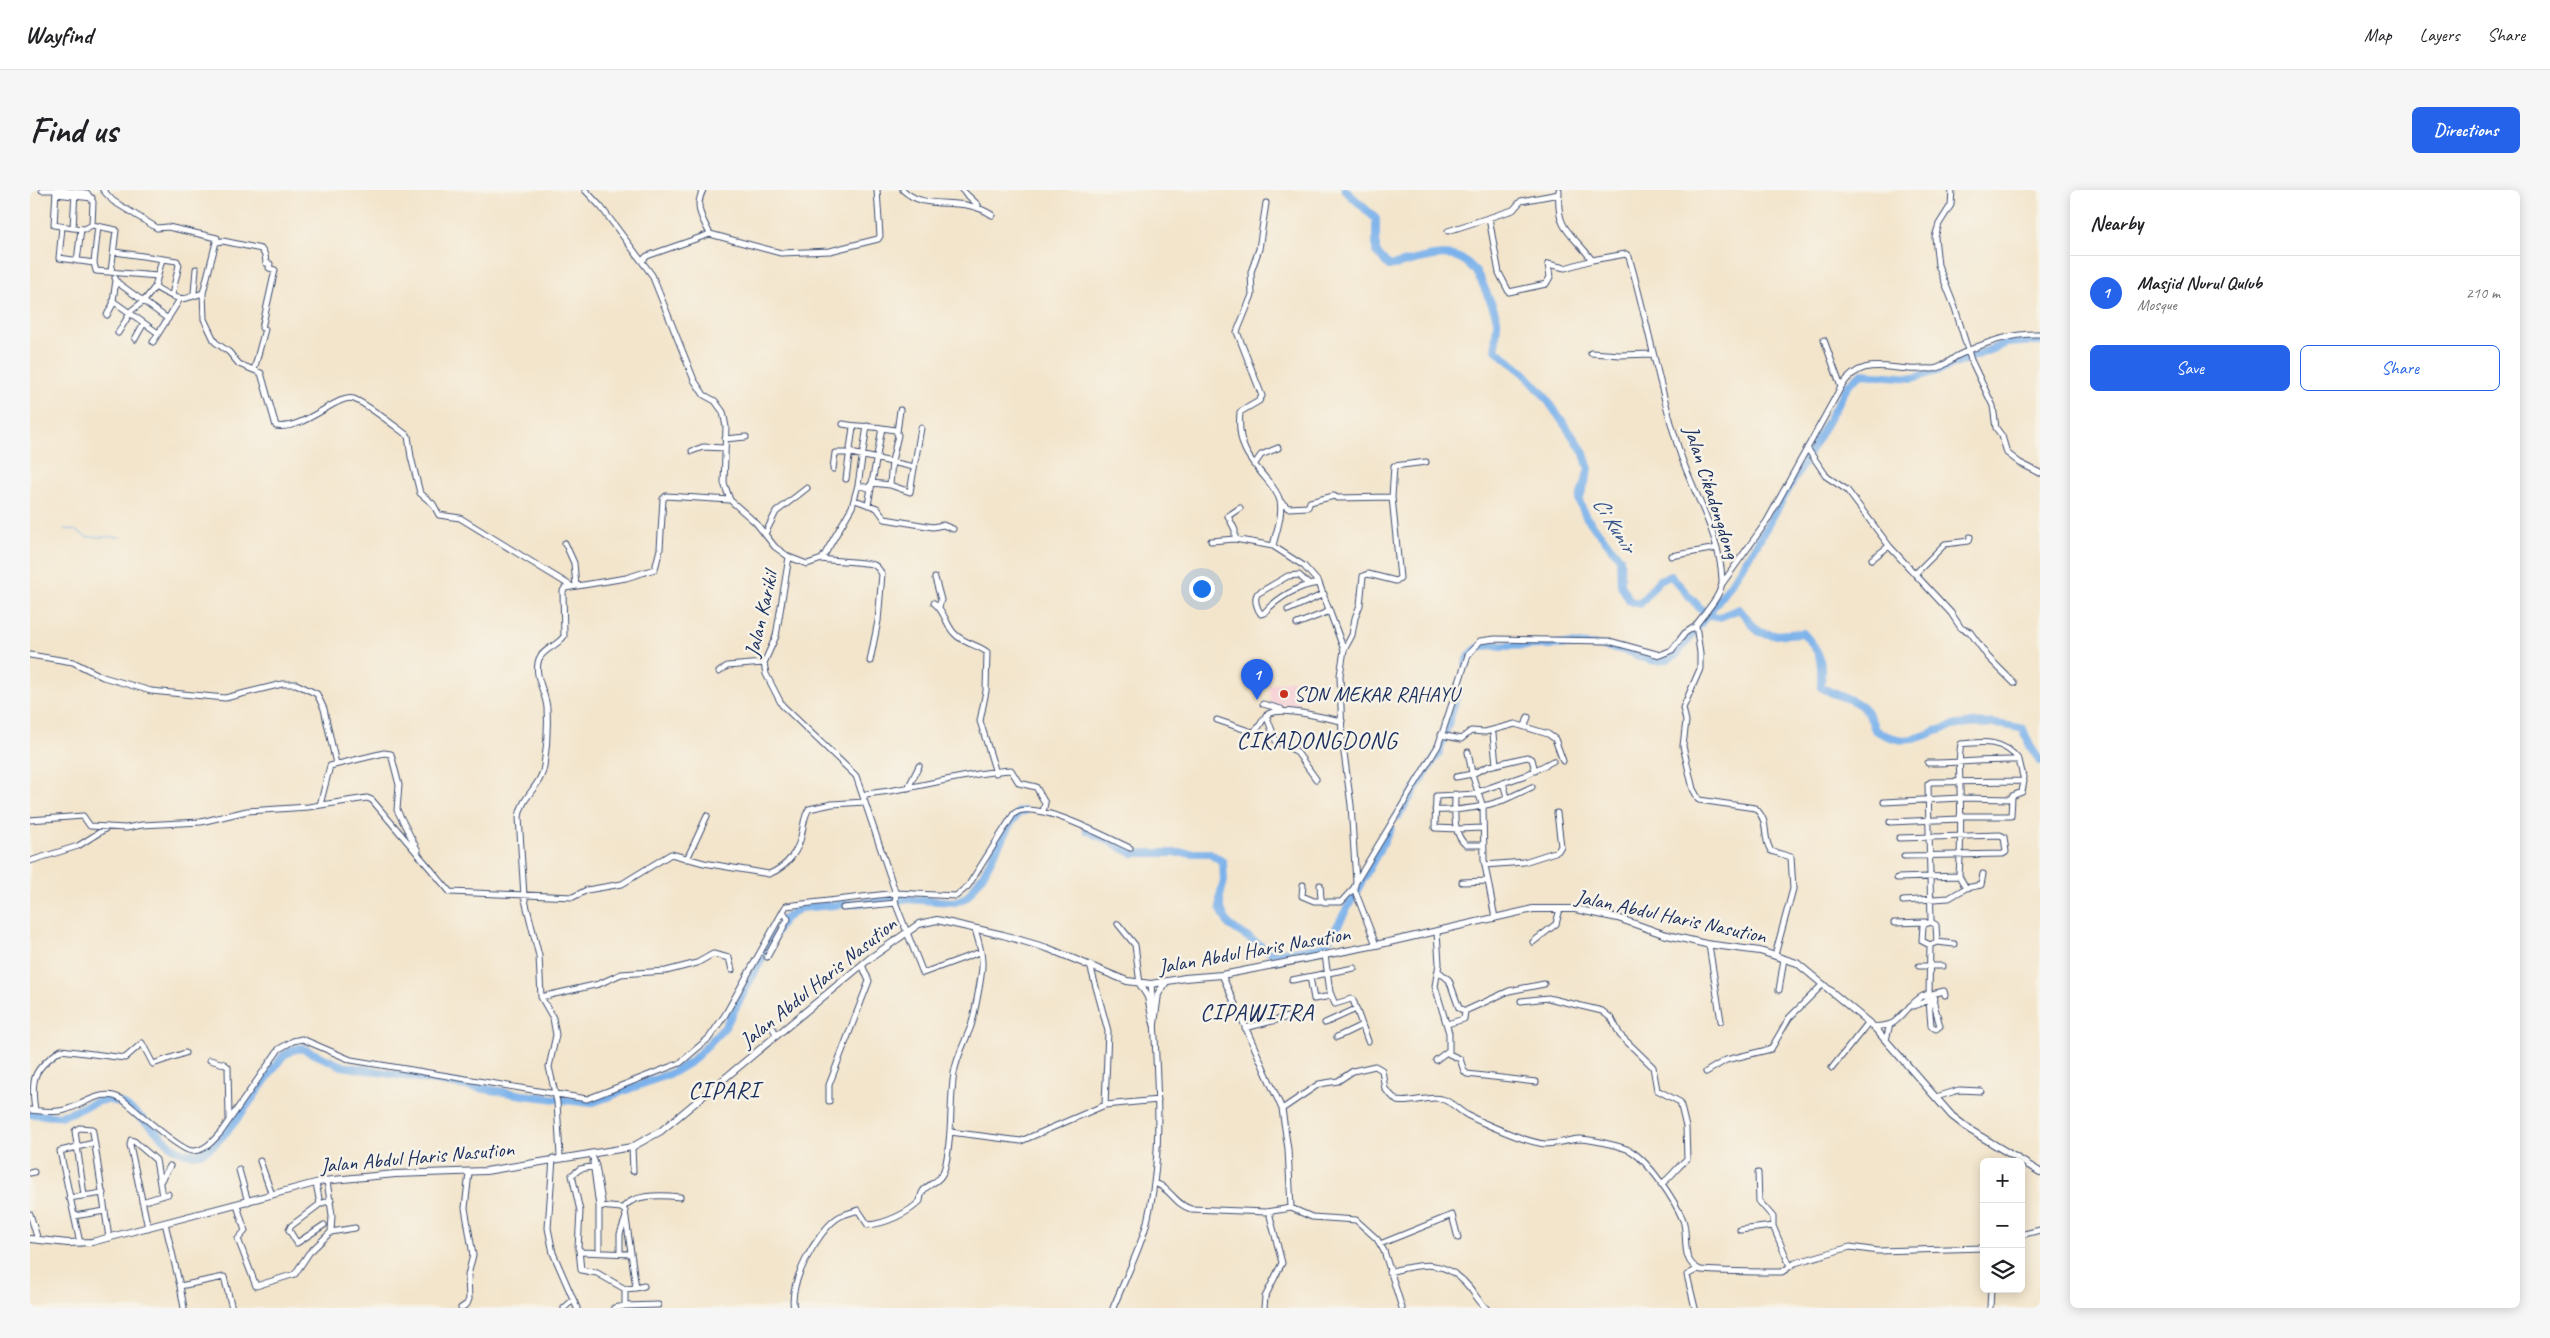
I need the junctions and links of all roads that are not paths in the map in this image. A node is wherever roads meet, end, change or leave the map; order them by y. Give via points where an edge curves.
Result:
1 (42, 190) edge
2 (102, 190) edge
3 (585, 190) edge
4 (704, 190) edge
5 (877, 190) edge
6 (902, 190) edge
7 (962, 190) edge
8 (1952, 190) edge
9 (56, 191) edge
10 (1559, 192) edge
11 (74, 193) edge
12 (1266, 203) dead end
13 (983, 209) junction
14 (992, 215) dead end
15 (1490, 218) junction
16 (92, 225) junction
17 (98, 226) junction
18 (62, 227) junction
19 (73, 228) junction
20 (81, 229) junction
21 (1448, 231) dead end
22 (710, 234) junction
23 (217, 242) junction
24 (115, 252) junction
25 (162, 259) junction
26 (1592, 260) junction
27 (77, 261) junction
28 (642, 261) junction
29 (94, 263) junction
30 (196, 268) dead end
31 (113, 272) junction
32 (158, 276) junction
33 (116, 280) junction
34 (156, 287) junction
35 (203, 293) junction
36 (172, 295) junction
37 (192, 296) junction
38 (180, 299) junction
39 (114, 302) junction
40 (144, 302) junction
41 (129, 313) junction
42 (107, 315) dead end
43 (168, 319) junction
44 (144, 323) junction
45 (118, 333) dead end
46 (158, 333) junction
47 (2040, 334) edge
48 (135, 339) dead end
49 (1824, 340) dead end
50 (152, 342) dead end
51 (1968, 352) junction
52 (1591, 354) dead end
53 (1653, 354) junction
54 (254, 370) junction
55 (1841, 387) junction
56 (900, 410) dead end
57 (843, 424) dead end
58 (867, 426) junction
59 (853, 427) junction
60 (882, 428) junction
61 (921, 428) dead end
62 (897, 432) junction
63 (746, 437) dead end
64 (726, 439) junction
65 (725, 448) junction
66 (1278, 448) dead end
67 (692, 451) dead end
68 (1809, 451) junction
69 (851, 453) junction
70 (863, 456) junction
71 (878, 460) junction
72 (892, 461) junction
73 (1426, 462) dead end
74 (1254, 465) junction
75 (914, 467) junction
76 (833, 469) dead end
77 (2040, 473) edge
78 (846, 479) dead end
79 (872, 483) junction
80 (858, 485) junction
81 (890, 485) junction
82 (807, 488) dead end
83 (1392, 497) junction
84 (730, 500) junction
85 (855, 500) junction
86 (1281, 502) junction
87 (868, 505) junction
88 (1240, 508) dead end
89 (953, 529) dead end
90 (765, 534) junction
91 (1970, 537) dead end
92 (1236, 539) junction
93 (1211, 541) dead end
94 (565, 542) dead end
95 (1273, 546) junction
96 (1889, 546) junction
97 (1716, 548) junction
98 (1671, 556) dead end
99 (789, 557) junction
100 (822, 559) junction
101 (1872, 559) dead end
102 (1916, 574) junction
103 (935, 578) dead end
104 (1319, 583) junction
105 (1308, 584) junction
106 (1722, 584) junction
107 (574, 586) junction
108 (1324, 594) junction
109 (1288, 610) dead end
110 (1330, 610) junction
111 (1297, 624) dead end
112 (1696, 627) junction
113 (1344, 650) junction
114 (30, 655) edge
115 (870, 661) dead end
116 (764, 663) junction
117 (719, 672) dead end
118 (2014, 683) dead end
119 (1263, 704) dead end
120 (1281, 710) junction
121 (1266, 715) junction
122 (1528, 717) dead end
123 (1217, 720) dead end
124 (1342, 721) junction
125 (1525, 726) junction
126 (1493, 734) dead end
127 (1444, 736) junction
128 (1468, 752) dead end
129 (2019, 760) junction
130 (1553, 761) dead end
131 (1563, 761) dead end
132 (1960, 762) junction
133 (336, 764) junction
134 (1496, 764) junction
135 (1928, 764) dead end
136 (919, 766) dead end
137 (1535, 771) junction
138 (996, 773) junction
139 (1472, 774) junction
140 (1456, 777) dead end
141 (1316, 779) dead end
142 (2024, 781) junction
143 (1960, 782) junction
144 (1503, 783) junction
145 (1532, 787) dead end
146 (908, 788) junction
147 (1478, 793) junction
148 (1456, 794) junction
149 (1928, 798) junction
150 (1960, 798) junction
151 (1506, 799) junction
152 (865, 800) junction
153 (2012, 800) junction
154 (1884, 802) dead end
155 (320, 805) junction
156 (1483, 807) junction
157 (1435, 810) junction
158 (1455, 811) junction
159 (1043, 812) junction
160 (1557, 813) dead end
161 (707, 816) dead end
162 (1960, 817) junction
163 (30, 820) edge
164 (1928, 820) junction
165 (1890, 822) dead end
166 (108, 827) junction
167 (1483, 828) junction
168 (1458, 830) junction
169 (1960, 835) junction
170 (1929, 837) junction
171 (1899, 838) dead end
172 (1483, 845) junction
173 (1130, 848) dead end
174 (1960, 854) junction
175 (1929, 855) junction
176 (1904, 856) dead end
177 (422, 858) junction
178 (687, 859) junction
179 (30, 861) edge
180 (1484, 865) junction
181 (1983, 874) dead end
182 (1959, 876) junction
183 (1897, 878) dead end
184 (1930, 878) junction
185 (1487, 881) junction
186 (1462, 882) dead end
187 (1320, 885) dead end
188 (1303, 886) dead end
189 (1356, 888) junction
190 (1966, 888) junction
191 (896, 894) junction
192 (524, 895) junction
193 (1930, 900) junction
194 (1321, 901) junction
195 (1903, 901) dead end
196 (896, 903) junction
197 (843, 908) dead end
198 (1560, 909) junction
199 (786, 915) junction
200 (1495, 918) junction
201 (1928, 922) junction
202 (1894, 923) dead end
203 (1118, 924) dead end
204 (975, 928) junction
205 (908, 931) junction
206 (1438, 932) junction
207 (1534, 942) dead end
208 (1937, 942) junction
209 (1954, 944) dead end
210 (1376, 945) junction
211 (1709, 945) junction
212 (1930, 945) junction
213 (980, 952) junction
214 (1325, 955) junction
215 (1775, 955) junction
216 (767, 957) dead end
217 (1784, 959) junction
218 (1089, 964) junction
219 (862, 965) junction
220 (1919, 966) dead end
221 (1930, 966) junction
222 (1943, 966) dead end
223 (1354, 968) dead end
224 (732, 970) dead end
225 (1438, 971) junction
226 (1326, 973) junction
227 (1222, 975) junction
228 (1310, 977) junction
229 (1292, 980) dead end
230 (1166, 982) junction
231 (1140, 984) junction
232 (1151, 984) junction
233 (1544, 984) dead end
234 (1823, 984) junction
235 (1779, 990) dead end
236 (1331, 996) junction
237 (541, 997) junction
238 (1930, 998) junction
239 (1521, 1000) dead end
240 (1335, 1004) junction
241 (1356, 1009) junction
242 (1465, 1011) junction
243 (1296, 1015) dead end
244 (1340, 1016) junction
245 (769, 1021) dead end
246 (1721, 1021) dead end
247 (1325, 1023) dead end
248 (1154, 1024) junction
249 (1447, 1024) junction
250 (1890, 1024) junction
251 (1362, 1025) junction
252 (1871, 1025) junction
253 (1246, 1028) junction
254 (777, 1036) junction
255 (1337, 1037) dead end
256 (1886, 1040) junction
257 (1368, 1041) dead end
258 (1448, 1050) junction
259 (186, 1053) dead end
260 (210, 1060) dead end
261 (1436, 1060) dead end
262 (1832, 1068) dead end
263 (1706, 1072) dead end
264 (1536, 1082) dead end
265 (1980, 1091) dead end
266 (1936, 1097) junction
267 (557, 1098) junction
268 (1158, 1100) junction
269 (829, 1101) dead end
270 (1105, 1105) junction
271 (1282, 1109) junction
272 (33, 1110) edge
273 (229, 1120) junction
274 (950, 1132) junction
275 (94, 1143) junction
276 (77, 1147) junction
277 (632, 1147) junction
278 (591, 1153) junction
279 (557, 1158) junction
280 (260, 1161) dead end
281 (594, 1165) junction
282 (170, 1166) dead end
283 (239, 1170) dead end
284 (633, 1171) dead end
285 (1758, 1172) dead end
286 (2040, 1172) edge
287 (469, 1173) junction
288 (327, 1181) junction
289 (160, 1182) junction
290 (316, 1183) junction
291 (1154, 1183) junction
292 (1661, 1184) junction
293 (103, 1193) junction
294 (84, 1195) junction
295 (272, 1195) junction
296 (680, 1197) dead end
297 (69, 1198) junction
298 (331, 1200) junction
299 (142, 1202) junction
300 (248, 1202) junction
301 (320, 1204) junction
302 (237, 1205) junction
303 (601, 1206) junction
304 (623, 1208) junction
305 (1292, 1208) junction
306 (105, 1211) junction
307 (1269, 1212) junction
308 (30, 1214) edge
309 (74, 1216) junction
310 (626, 1216) junction
311 (165, 1223) junction
312 (324, 1225) dead end
313 (1773, 1226) junction
314 (148, 1228) junction
315 (355, 1228) dead end
316 (1740, 1230) dead end
317 (2040, 1230) edge
318 (331, 1232) junction
319 (2025, 1234) edge
320 (30, 1238) edge
321 (109, 1238) junction
322 (1458, 1238) dead end
323 (38, 1240) junction
324 (80, 1243) junction
325 (1380, 1244) junction
326 (1980, 1248) edge
327 (579, 1250) junction
328 (598, 1252) junction
329 (620, 1253) junction
330 (631, 1254) junction
331 (1790, 1266) junction
332 (1699, 1269) junction
333 (1389, 1272) junction
334 (180, 1286) junction
335 (644, 1286) dead end
336 (636, 1288) junction
337 (625, 1289) junction
338 (1992, 1293) edge
339 (573, 1300) junction
340 (658, 1305) dead end
341 (625, 1306) junction
342 (184, 1308) edge
343 (232, 1308) edge
344 (461, 1308) edge
345 (564, 1308) edge
346 (577, 1308) edge
347 (614, 1308) edge
348 (794, 1308) edge
349 (1114, 1308) edge
350 (1264, 1308) edge
351 (1402, 1308) edge
352 (1486, 1308) edge
353 (1695, 1308) edge
354 (1990, 1308) edge

1 - 9 street
2 - 23 street via 120,206 157,228 213,236
3 - 28 street
4 - 22 street via 698,207
5 - 22 street via 878,239 830,251 779,253
6 - 13 street via 915,199 937,204 965,203
7 - 13 street
8 - 51 street via 1951,204 1935,237 1935,251
9 - 11 street
9 - 18 street via 54,224
10 - 15 street via 1521,201 1515,209
10 - 26 street via 1558,210 1562,226
11 - 16 street via 92,198
11 - 19 street
12 - 74 street via 1251,272 1252,295 1237,332 1262,396 1240,412 1244,451
13 - 14 street
15 - 21 street
15 - 26 street via 1499,273 1508,292 1547,284 1550,276 1548,264 1565,268
16 - 17 street
16 - 20 street
17 - 24 street via 116,230
17 - 29 street
18 - 19 street
18 - 27 street via 59,258
19 - 20 street
20 - 27 street
22 - 28 street via 647,256
23 - 35 street
23 - 54 street via 261,250 266,263 270,264 269,268 275,270
24 - 25 street
24 - 31 street
25 - 32 street
25 - 36 street via 179,264
26 - 53 street, Jalan Cikadongdong via 1628,255
27 - 29 street
28 - 64 street via 666,305 680,351 694,380 723,412
29 - 31 street via 96,271
30 - 37 street
31 - 32 street
31 - 33 street
32 - 34 street
33 - 39 street
33 - 40 street
34 - 36 street
34 - 40 street
35 - 37 street
35 - 54 street via 204,319 215,342 239,364
36 - 38 street
37 - 38 street
38 - 43 street
39 - 41 street
39 - 42 street
40 - 41 street
40 - 43 street
41 - 44 street
41 - 45 street
43 - 46 street
44 - 46 street
44 - 48 street
46 - 50 street
47 - 51 street via 2017,334
49 - 55 street
51 - 55 street via 1935,368 1866,366 1854,372
51 - 77 street via 1993,406 1996,428 2007,453
52 - 53 street
53 - 97 street, Jalan Cikadongdong via 1680,451
54 - 107 street via 262,373 276,426 300,424 343,400 354,399 408,436 420,493 433,504 439,515 460,518
55 - 68 street
56 - 62 street
57 - 59 street
58 - 59 street
58 - 60 street
58 - 70 street
59 - 69 street
60 - 62 street
60 - 71 street
61 - 75 street
62 - 72 street
63 - 64 street
64 - 65 street
65 - 67 street via 703,447
65 - 84 street via 724,483
66 - 74 street via 1261,455
68 - 96 street via 1828,478 1847,490
68 - 106 street via 1767,521
69 - 70 street
69 - 76 street via 835,453
69 - 78 street
70 - 71 street
70 - 80 street
71 - 72 street
71 - 79 street
72 - 75 street
72 - 81 street
73 - 83 street via 1395,465
74 - 86 street via 1274,488
75 - 81 street via 910,492
79 - 80 street via 868,488
79 - 81 street
79 - 87 street
80 - 85 street
82 - 90 street via 776,512
83 - 86 street via 1334,496 1310,502 1309,506 1289,508
83 - 113 street via 1400,578 1396,581 1368,574 1363,576 1360,606
84 - 90 street, Jalan Karikil
84 - 107 street via 666,496 663,499 660,549 655,569 626,578
85 - 87 street
85 - 100 street
86 - 95 street
87 - 89 street via 877,508 885,520 933,527 943,525
88 - 92 street via 1228,516
90 - 99 street, Jalan Karikil
91 - 102 street via 1968,541 1957,544 1946,543
92 - 93 street
92 - 95 street
94 - 107 street via 574,563
95 - 104 street via 1304,566
96 - 101 street
96 - 102 street
97 - 98 street
97 - 106 street, Jalan Cikadongdong
99 - 100 street via 807,564
99 - 116 street, Jalan Karikil via 776,636
100 - 115 street via 876,565 882,574 878,622
102 - 118 street via 1962,629 1970,633
103 - 138 street via 941,600 936,605 945,620 959,638 986,652 986,691 980,720
104 - 105 street
104 - 108 street
105 - 105 street via 1273,603 1264,613 1258,611 1257,594 1288,576 1299,575
106 - 112 street, Jalan Cikadongdong
107 - 192 street via 563,591 564,636 544,652 538,667 547,708 544,766 520,811
108 - 109 street
108 - 110 street
110 - 111 street
110 - 113 street
112 - 127 street, Jalan Cikadongdong via 1684,633 1672,650 1660,655 1610,641 1480,641 1468,655
112 - 215 street via 1700,669 1683,708 1686,721 1684,757 1699,800 1755,808 1766,822 1766,842 1770,850 1791,857 1793,889
113 - 124 street via 1340,675
114 - 133 street via 72,662 103,677 151,691 224,698 282,684 303,687 318,694
116 - 117 street via 727,666
116 - 152 street, Jalan Karikil via 782,705 853,772
119 - 120 street
120 - 121 street
120 - 124 street
121 - 123 street via 1254,732
121 - 141 street via 1276,741 1296,751
122 - 125 street
124 - 189 street
125 - 127 street via 1513,724 1485,732 1470,731 1461,739
125 - 131 street via 1555,739
126 - 134 street
127 - 189 street
128 - 139 street
129 - 132 street
129 - 132 street via 2000,743 1963,744 1960,746
129 - 142 street
130 - 137 street
132 - 135 street
132 - 143 street
133 - 155 street via 328,770
133 - 177 street via 391,754 399,785 397,810
134 - 137 street via 1529,757
134 - 139 street
136 - 146 street
137 - 144 street
138 - 146 street
138 - 159 street via 1013,771 1018,783 1036,787 1045,803
139 - 140 street
139 - 147 street
142 - 143 street
142 - 153 street via 2022,792 2012,796
143 - 149 street via 1930,782
143 - 150 street
144 - 147 street
144 - 151 street
145 - 151 street
146 - 152 street via 866,794
147 - 148 street
147 - 156 street
148 - 157 street via 1436,796
148 - 158 street
149 - 150 street
149 - 154 street
149 - 164 street
150 - 153 street
150 - 162 street
151 - 156 street
152 - 178 street via 809,809 790,860 769,874
152 - 191 street, Jalan Karikil
153 - 162 street via 2009,816
155 - 166 street via 247,811 201,822
155 - 177 street via 371,799
156 - 158 street
156 - 167 street
157 - 158 street
157 - 168 street via 1436,829
158 - 168 street
159 - 173 street
159 - 191 street via 1023,809 1016,812 968,886 958,894
160 - 180 street via 1561,846 1558,851 1524,862
161 - 178 street
162 - 164 street
162 - 169 street
163 - 166 street via 83,816 88,826
164 - 165 street
164 - 170 street
166 - 179 street via 80,845
167 - 168 street
167 - 172 street
168 - 172 street via 1464,844
169 - 170 street
169 - 174 street
169 - 174 street via 2002,835 2006,852
170 - 171 street
170 - 175 street
172 - 180 street
174 - 175 street
174 - 182 street
175 - 176 street
175 - 184 street
177 - 192 street via 450,892
178 - 192 street via 669,854 622,884 587,890 577,896
180 - 185 street
181 - 190 street via 1981,885
182 - 184 street
182 - 190 street
183 - 184 street
184 - 193 street
185 - 186 street
185 - 200 street
187 - 194 street
188 - 194 street via 1302,896 1314,902
189 - 194 street via 1341,902
189 - 210 street
190 - 193 street via 1952,898
191 - 196 street
191 - 199 street via 786,906
192 - 237 street via 539,956
193 - 195 street
193 - 201 street
196 - 197 street
196 - 205 street
198 - 200 main road, Jalan Abdul Haris Nasution via 1533,909
198 - 207 street via 1556,924
198 - 211 main road, Jalan Abdul Haris Nasution via 1618,918 1663,934
199 - 216 street
199 - 267 street via 717,1028 684,1061 587,1099
200 - 206 main road, Jalan Abdul Haris Nasution
201 - 202 street
201 - 208 street via 1937,929
201 - 212 street via 1922,926 1922,939
203 - 231 street via 1135,944
204 - 205 main road, Jalan Abdul Haris Nasution via 937,920 919,924
204 - 213 street
204 - 218 main road, Jalan Abdul Haris Nasution via 1047,948
205 - 213 street via 924,974 968,954
205 - 219 main road, Jalan Abdul Haris Nasution
206 - 210 main road, Jalan Abdul Haris Nasution
206 - 225 street
208 - 209 street
208 - 212 street
210 - 214 main road, Jalan Abdul Haris Nasution
211 - 215 main road, Jalan Abdul Haris Nasution
211 - 246 street
212 - 221 street
213 - 274 street via 982,968 973,1019 954,1074
214 - 226 street
214 - 227 main road, Jalan Abdul Haris Nasution
215 - 217 main road, Jalan Abdul Haris Nasution
217 - 234 main road, Jalan Abdul Haris Nasution via 1805,969
217 - 235 street
218 - 231 main road, Jalan Abdul Haris Nasution
218 - 270 street via 1108,1031
219 - 254 main road, Jalan Abdul Haris Nasution
219 - 269 street via 869,981 829,1085
220 - 221 street
221 - 222 street
221 - 238 street
223 - 226 street
224 - 237 street via 729,958 713,954 697,964 664,971 621,974 599,984
225 - 242 street via 1449,980 1459,1008
225 - 249 street via 1435,991
226 - 228 street
226 - 236 street
227 - 230 main road, Jalan Abdul Haris Nasution
227 - 253 street
228 - 229 street
228 - 236 street via 1314,999
230 - 232 main road, Jalan Abdul Haris Nasution
230 - 248 main road via 1158,994
231 - 232 main road, Jalan Abdul Haris Nasution
231 - 248 main road via 1148,998
232 - 248 street
233 - 242 street via 1509,991
234 - 252 main road, Jalan Abdul Haris Nasution
234 - 263 street via 1787,1020 1771,1049 1726,1060
236 - 240 street
237 - 267 street via 553,1018 556,1035 549,1067
238 - 238 street via 1940,1026 1936,1029 1931,1026
238 - 250 street via 1910,1006
239 - 292 street via 1548,998 1600,1010 1612,1019 1620,1035 1651,1064 1655,1070 1657,1090 1680,1102 1686,1127 1687,1160
240 - 241 street via 1351,999
240 - 244 street
241 - 244 street
241 - 251 street
242 - 249 street via 1466,1017
243 - 253 street
244 - 247 street
245 - 254 street
248 - 268 street
249 - 258 street
250 - 252 street
250 - 256 street
251 - 255 street
251 - 257 street
252 - 256 main road, Jalan Abdul Haris Nasution
252 - 262 street
253 - 271 street
254 - 277 main road, Jalan Abdul Haris Nasution via 661,1132
256 - 266 main road, Jalan Abdul Haris Nasution
258 - 261 street
258 - 264 street via 1449,1054 1460,1059 1467,1074
259 - 272 street via 154,1064 142,1043 125,1058 61,1050 38,1069 32,1087
260 - 273 street via 224,1064 228,1070
265 - 266 street via 1959,1090
266 - 286 main road, Jalan Abdul Haris Nasution via 1970,1130
267 - 273 street via 351,1060 300,1039 279,1049
267 - 279 street
268 - 270 street
268 - 291 street
270 - 274 street via 1021,1142
271 - 292 street via 1319,1084 1338,1081 1353,1071 1375,1066 1382,1070 1386,1089 1397,1101 1442,1099 1466,1114 1535,1143 1580,1139 1626,1149
271 - 305 street
272 - 273 street via 64,1110 96,1096 117,1096 189,1151 210,1144
274 - 348 street via 950,1150 942,1176 924,1188 919,1203 905,1212 872,1224 867,1224 858,1210 834,1220 814,1246 795,1283
275 - 276 street
275 - 276 street via 92,1129 78,1128 75,1131
275 - 293 street
276 - 294 street
276 - 297 street via 60,1151
277 - 278 main road, Jalan Abdul Haris Nasution
277 - 284 street
278 - 279 main road, Jalan Abdul Haris Nasution
278 - 281 street
279 - 287 main road, Jalan Abdul Haris Nasution
279 - 339 street via 548,1228 553,1253
280 - 295 street
281 - 303 street
281 - 327 street via 572,1175 580,1211
282 - 289 street
283 - 300 street
285 - 313 street via 1757,1197 1773,1217
287 - 288 main road, Jalan Abdul Haris Nasution via 395,1174
287 - 344 street via 465,1208 473,1255 468,1275 469,1299
288 - 290 main road, Jalan Abdul Haris Nasution
288 - 298 street
289 - 299 street via 165,1195
289 - 299 street via 155,1158 130,1140
290 - 295 main road, Jalan Abdul Haris Nasution
290 - 301 street
291 - 307 street via 1164,1186 1187,1208
291 - 349 street via 1145,1228
292 - 332 street via 1683,1221 1689,1260
293 - 294 street
293 - 306 street
294 - 297 street
295 - 300 main road, Jalan Abdul Haris Nasution
296 - 304 street via 650,1196
297 - 309 street
298 - 301 street
298 - 318 street
299 - 314 street
300 - 302 main road, Jalan Abdul Haris Nasution
301 - 312 street via 289,1230 298,1243
302 - 311 main road, Jalan Abdul Haris Nasution
302 - 318 street via 245,1231 238,1239 256,1286 293,1275 309,1253
303 - 304 street
303 - 328 street
304 - 310 street
305 - 307 street
305 - 325 street via 1312,1217 1356,1220
306 - 309 street
306 - 321 street
307 - 350 street via 1282,1264 1265,1297
308 - 323 street
309 - 324 street
310 - 329 street via 620,1234
310 - 330 street
311 - 314 main road, Jalan Abdul Haris Nasution
311 - 334 street
313 - 316 street
313 - 331 street
314 - 321 main road, Jalan Abdul Haris Nasution
315 - 318 street
317 - 319 street
320 - 323 main road, Jalan Abdul Haris Nasution
321 - 324 main road, Jalan Abdul Haris Nasution
322 - 325 street via 1452,1214
323 - 324 main road, Jalan Abdul Haris Nasution
325 - 333 street
326 - 331 street via 1878,1252 1850,1247
327 - 328 street
327 - 337 street via 581,1270 598,1273
328 - 329 street
329 - 330 street
330 - 336 street
331 - 332 street via 1782,1272 1753,1274
332 - 353 street via 1687,1275
333 - 351 street
333 - 352 street via 1435,1265 1446,1268 1456,1274
334 - 342 street
334 - 343 street via 224,1277
335 - 336 street
336 - 337 street
337 - 341 street
338 - 354 street
339 - 345 street
339 - 346 street
340 - 341 street
341 - 347 street

